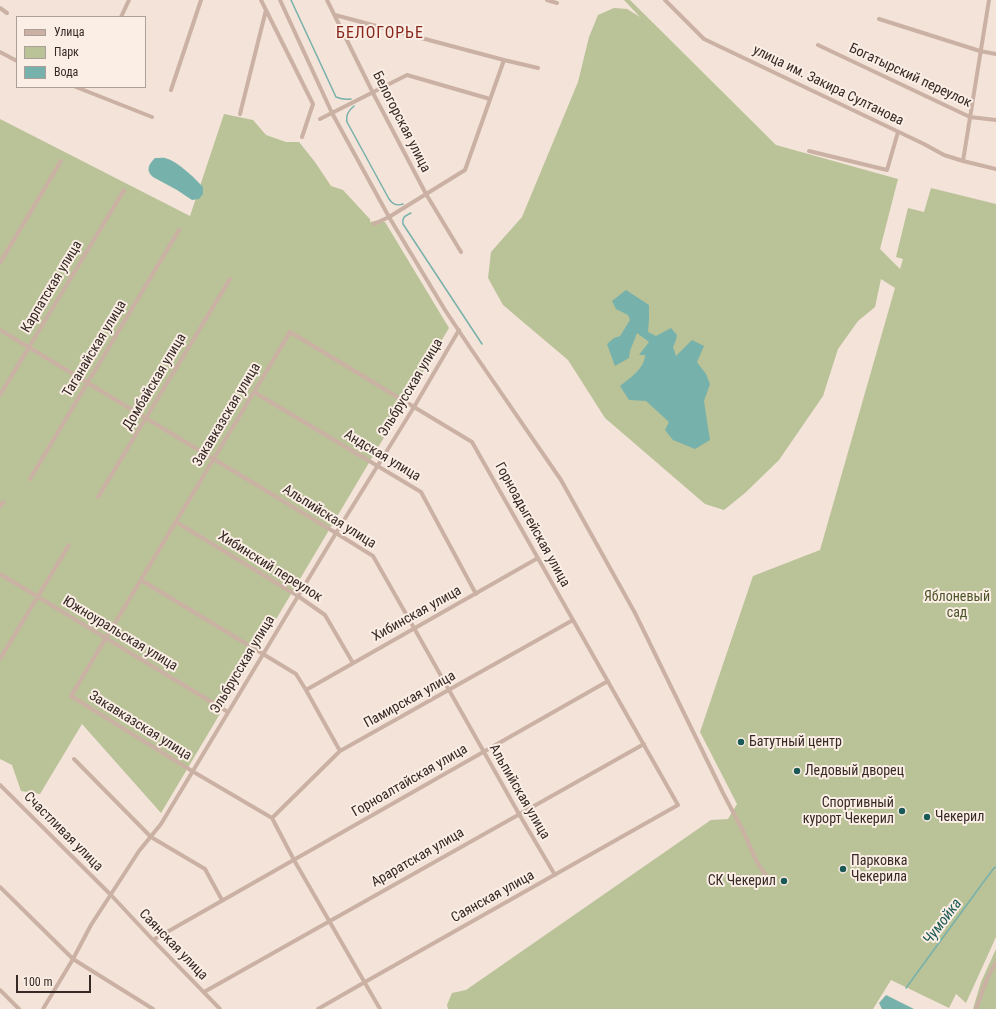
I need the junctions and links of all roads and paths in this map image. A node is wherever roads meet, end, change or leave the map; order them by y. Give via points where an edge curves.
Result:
1 (129, 0) edge
2 (201, 0) edge
3 (261, 0) edge
4 (280, 0) edge
5 (328, 0) edge
6 (547, 0) edge
7 (665, 0) edge
8 (989, 0) edge
9 (557, 3) dead end
10 (1, 10) edge
11 (266, 10) junction
12 (7, 13) dead end
13 (335, 15) junction
14 (121, 16) edge
15 (879, 19) dead end
16 (818, 45) dead end
17 (980, 51) junction
18 (0, 52) edge
19 (996, 54) edge
20 (16, 60) edge
21 (504, 60) junction
22 (538, 68) dead end
23 (79, 88) edge
24 (171, 90) dead end
25 (373, 93) junction
26 (490, 99) junction
27 (332, 113) junction
28 (240, 114) dead end
29 (152, 117) dead end
30 (970, 117) junction
31 (320, 119) dead end
32 (996, 120) edge
33 (898, 132) junction
34 (302, 137) dead end
35 (809, 151) dead end
36 (61, 161) dead end
37 (963, 161) junction
38 (996, 169) edge
39 (124, 190) dead end
40 (426, 194) junction
41 (389, 217) junction
42 (374, 224) dead end
43 (179, 230) dead end
44 (461, 252) dead end
45 (0, 263) edge
46 (230, 279) dead end
47 (0, 330) edge
48 (459, 330) junction
49 (290, 332) joint
50 (29, 347) junction
51 (88, 383) junction
52 (254, 392) junction
53 (0, 395) edge
54 (414, 407) junction
55 (146, 418) junction
56 (214, 459) junction
57 (376, 466) junction
58 (30, 479) dead end
59 (98, 497) dead end
60 (176, 522) junction
61 (336, 533) junction
62 (69, 545) dead end
63 (538, 558) junction
64 (0, 574) edge
65 (141, 580) junction
66 (476, 594) junction
67 (298, 596) junction
68 (38, 597) junction
69 (573, 620) junction
70 (414, 628) junction
71 (106, 638) junction
72 (263, 654) junction
73 (0, 658) edge
74 (353, 663) junction
75 (608, 681) junction
76 (306, 690) junction
77 (449, 691) junction
78 (228, 712) junction
79 (644, 744) junction
80 (340, 751) junction
81 (484, 752) junction
82 (74, 759) dead end
83 (192, 771) junction
84 (0, 785) edge
85 (678, 805) joint
86 (519, 814) junction
87 (272, 818) junction
88 (151, 837) junction
89 (294, 860) junction
90 (555, 875) junction
91 (768, 877) dead end
92 (0, 887) edge
93 (111, 895) junction
94 (222, 900) junction
95 (329, 921) junction
96 (153, 940) junction
97 (73, 959) junction
98 (996, 963) edge
99 (364, 982) junction
100 (0, 990) edge
101 (204, 992) junction
102 (19, 1009) edge
103 (43, 1009) edge
104 (153, 1009) edge
105 (220, 1009) edge
106 (318, 1009) edge
107 (380, 1009) edge
108 (976, 1009) edge

1 - 14 street
2 - 24 street
3 - 11 street
4 - 27 street
5 - 13 street, Белогорская улица
6 - 9 street
7 - 33 street, улица им. Закира Султанова via 704,39
8 - 17 street
10 - 12 street
11 - 28 street
11 - 34 street via 313,104
13 - 21 street
13 - 25 street, Белогорская улица
15 - 17 street
16 - 30 street, Богатырский переулок
17 - 19 street
17 - 30 street
18 - 20 street
21 - 22 street
21 - 26 street
23 - 29 street
25 - 26 street via 407,75
25 - 27 street
25 - 40 street, Белогорская улица
26 - 40 street via 465,170
27 - 31 street
27 - 41 street
30 - 32 street, Богатырский переулок
30 - 37 street
33 - 35 street via 887,170
33 - 37 street, улица им. Закира Султанова via 944,155
36 - 45 street
37 - 38 street, улица им. Закира Султанова
39 - 50 street, Карпатская улица
40 - 41 street
40 - 44 street, Белогорская улица
41 - 42 street
41 - 48 street
43 - 51 street, Таганайская улица
46 - 55 street, Домбайская улица
47 - 50 street, Альпийская улица
48 - 54 street, Эльбрусская улица
48 - 91 street via 561,480 635,613 757,862
49 - 52 street, Закавказская улица
49 - 54 street, Горноадыгейская улица
50 - 51 street, Альпийская улица
50 - 53 street, Карпатская улица
51 - 55 street, Альпийская улица
51 - 58 street, Таганайская улица
52 - 56 street, Закавказская улица
52 - 57 street, Андская улица
54 - 57 street, Эльбрусская улица
54 - 63 street, Горноадыгейская улица via 472,442
55 - 56 street, Альпийская улица
55 - 59 street, Домбайская улица
56 - 60 street, Закавказская улица
56 - 61 street, Альпийская улица
57 - 61 street, Эльбрусская улица
57 - 66 street, Андская улица via 421,492
60 - 65 street, Закавказская улица
60 - 67 street, Хибинский переулок
61 - 67 street, Эльбрусская улица
61 - 70 street, Альпийская улица via 373,556
62 - 68 street
63 - 66 street, Хибинская улица
63 - 69 street, Горноадыгейская улица
64 - 68 street, Южноуральская улица
65 - 71 street, Закавказская улица
65 - 72 street
66 - 70 street, Хибинская улица
67 - 72 street, Эльбрусская улица
67 - 74 street, Хибинский переулок via 325,615
68 - 71 street, Южноуральская улица
68 - 73 street
69 - 75 street, Горноадыгейская улица
69 - 77 street, Памирская улица
70 - 74 street, Хибинская улица
70 - 77 street, Альпийская улица
71 - 78 street, Южноуральская улица
71 - 83 street, Закавказская улица via 71,696
72 - 76 street via 296,674
72 - 78 street, Эльбрусская улица
74 - 76 street, Хибинская улица
75 - 79 street, Горноадыгейская улица
75 - 81 street, Горноалтайская улица
76 - 80 street
77 - 80 street, Памирская улица
77 - 81 street, Альпийская улица
78 - 83 street, Эльбрусская улица
79 - 85 street, Горноадыгейская улица
79 - 86 street, Араратская улица
80 - 87 street, Памирская улица
81 - 86 street, Альпийская улица
81 - 89 street, Горноалтайская улица
82 - 88 street
83 - 87 street, Закавказская улица
83 - 88 street, Эльбрусская улица
84 - 93 street, Счастливая улица
85 - 90 street, Саянская улица
86 - 90 street, Альпийская улица
86 - 95 street, Араратская улица
87 - 89 street
88 - 93 street, Эльбрусская улица
88 - 94 street via 205,868
89 - 94 street, Горноалтайская улица
89 - 95 street
90 - 99 street, Саянская улица
92 - 97 street
93 - 96 street, Саянская улица
93 - 97 street, Эльбрусская улица
94 - 96 street, Горноалтайская улица
95 - 99 street
95 - 101 street, Араратская улица
96 - 101 street, Саянская улица
97 - 103 street, Эльбрусская улица
97 - 104 street
98 - 108 street via 986,980
99 - 106 street, Саянская улица
99 - 107 street
100 - 102 street
101 - 105 street, Саянская улица

